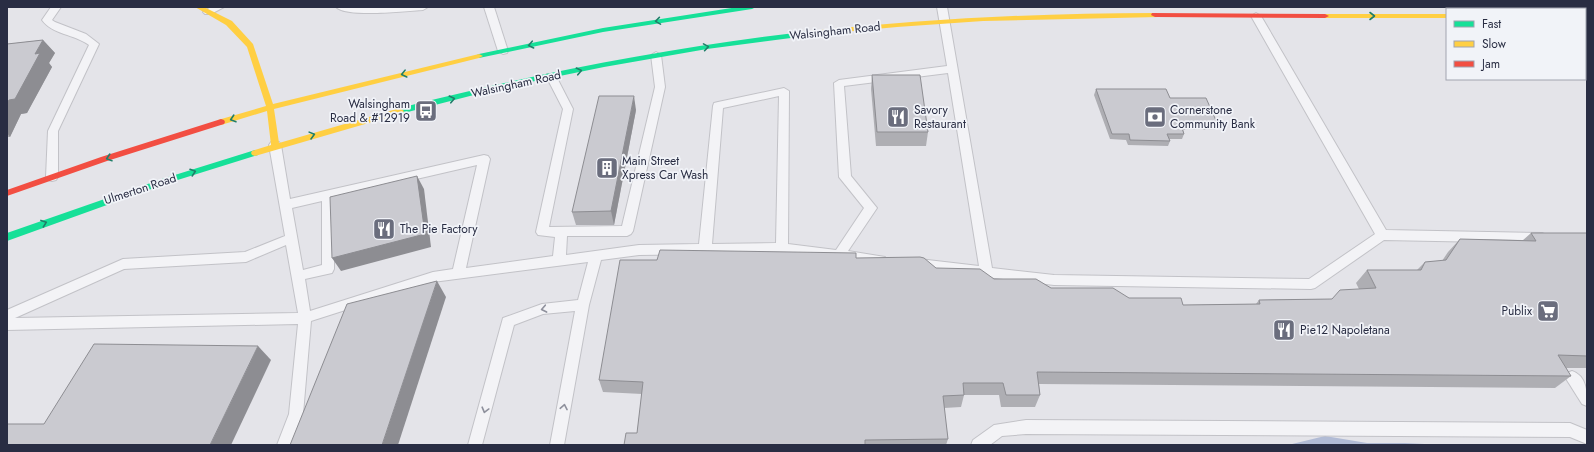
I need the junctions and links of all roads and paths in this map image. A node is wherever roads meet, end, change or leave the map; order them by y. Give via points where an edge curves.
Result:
1 (56, 7) edge
2 (199, 7) edge
3 (219, 7) edge
4 (341, 7) edge
5 (423, 7) edge
6 (489, 7) edge
7 (752, 7) edge
8 (942, 7) edge
9 (210, 9) edge
10 (1256, 16) junction
11 (1446, 16) edge
12 (946, 21) junction
13 (503, 51) junction
14 (656, 55) junction
15 (953, 69) junction
16 (551, 76) junction
17 (270, 107) junction
18 (275, 145) junction
19 (52, 177) junction
20 (7, 193) edge
21 (328, 196) junction
22 (285, 205) junction
23 (561, 232) junction
24 (1382, 235) junction
25 (7, 237) edge
26 (291, 238) junction
27 (1552, 238) edge
28 (782, 248) junction
29 (705, 249) junction
30 (839, 255) junction
31 (596, 256) junction
32 (559, 260) junction
33 (893, 261) edge
34 (908, 263) edge
35 (986, 272) junction
36 (458, 274) junction
37 (298, 276) junction
38 (583, 304) junction
39 (7, 316) edge
40 (305, 318) junction
41 (7, 324) edge
42 (1572, 377) edge
43 (1587, 400) edge
44 (1587, 437) edge
45 (284, 445) edge
46 (475, 445) edge
47 (557, 445) edge
48 (978, 445) edge

1 - 19 lane via 47,20 51,25 87,38 94,44 53,131
2 - 9 main road
3 - 9 lane
4 - 5 lane via 364,11
6 - 13 lane
7 -> 13 main road via 603,30
8 - 12 lane
9 - 17 main road via 229,23 250,46
10 -> 11 main road, Walsingham Road
10 - 12 main road, Walsingham Road via 1042,16
10 - 24 lane
14 -> 12 main road, Walsingham Road via 753,40
12 - 15 lane
13 -> 17 main road
16 -> 14 main road, Walsingham Road
14 - 23 lane via 660,87 627,231
15 - 30 lane via 840,83 845,178 872,208
15 - 35 lane
18 -> 16 main road, Walsingham Road via 412,108
16 - 23 lane via 568,109 542,232
17 - 18 main road
17 -> 19 main road
18 - 22 lane
25 -> 18 main road, Ulmerton Road via 88,206
19 - 20 main road
21 - 22 lane
21 - 36 lane via 484,158
21 - 37 lane via 328,269
22 - 26 lane
23 - 32 lane
24 - 27 lane
24 - 35 lane via 1311,284 1054,280
26 - 37 lane
26 - 39 lane via 246,257 124,264
28 - 29 lane
28 - 29 lane via 784,91 718,106
28 - 30 lane
29 - 31 lane via 639,250
30 - 33 lane
31 - 32 lane
31 - 38 lane
32 - 36 lane
34 - 35 lane
36 - 40 lane via 433,277
37 - 40 lane
38 -> 46 lane via 542,309 508,322
47 -> 38 lane
40 - 41 lane
40 - 45 lane via 296,414
42 - 43 lane
44 - 48 lane via 1570,430 1026,427 999,430

